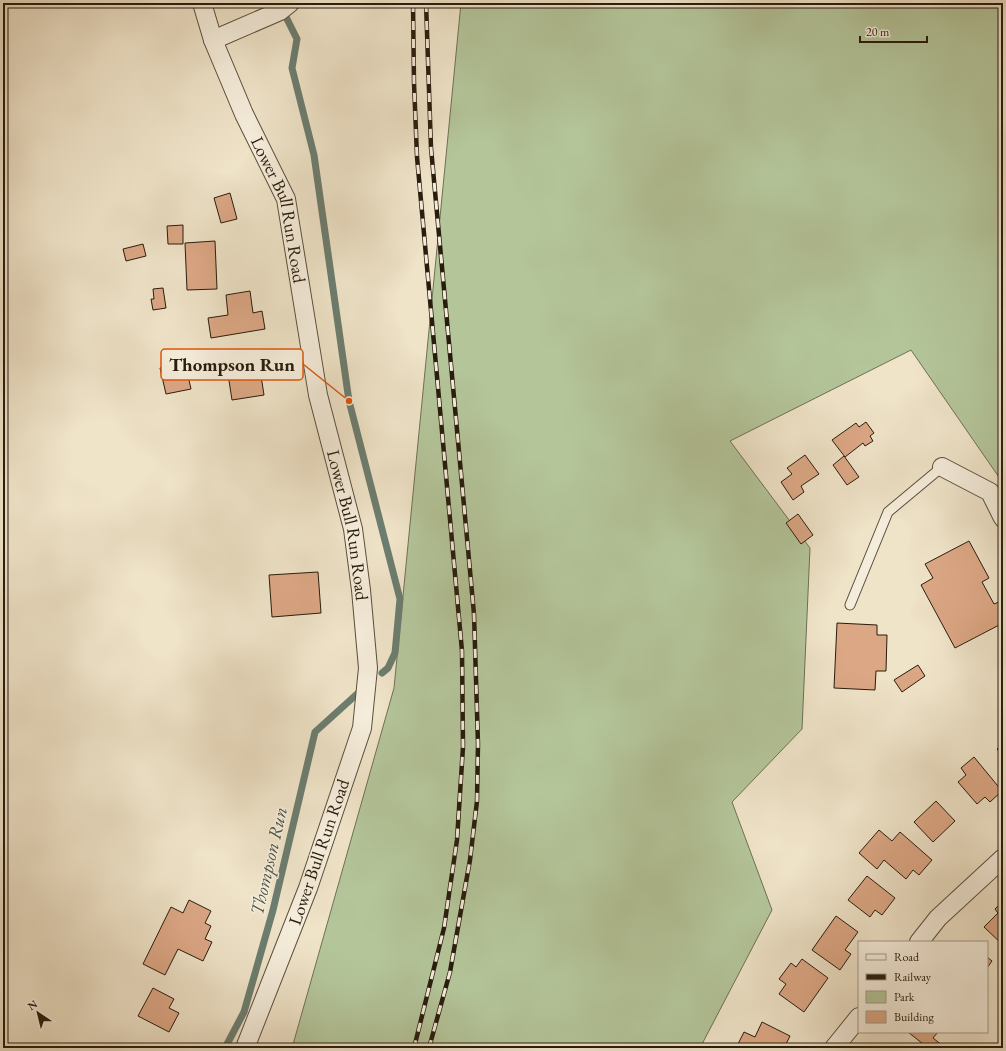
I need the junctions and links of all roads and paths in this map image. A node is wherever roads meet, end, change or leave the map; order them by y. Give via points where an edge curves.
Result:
1 (202, 3) edge
2 (289, 4) edge
3 (213, 40) junction
4 (942, 467) joint
5 (1003, 518) edge
6 (850, 605) dead end
7 (1003, 858) edge
8 (920, 941) edge
9 (858, 1018) edge
10 (245, 1048) edge
11 (834, 1048) edge

1 - 3 street, Lower Bull Run Road
2 - 3 street via 280,11
3 - 10 street, Lower Bull Run Road via 244,114 286,199 318,395 352,529 362,590 368,668 362,728 308,888
4 - 5 street via 990,492
4 - 6 lane via 888,512
7 - 8 street via 938,918
9 - 11 street

